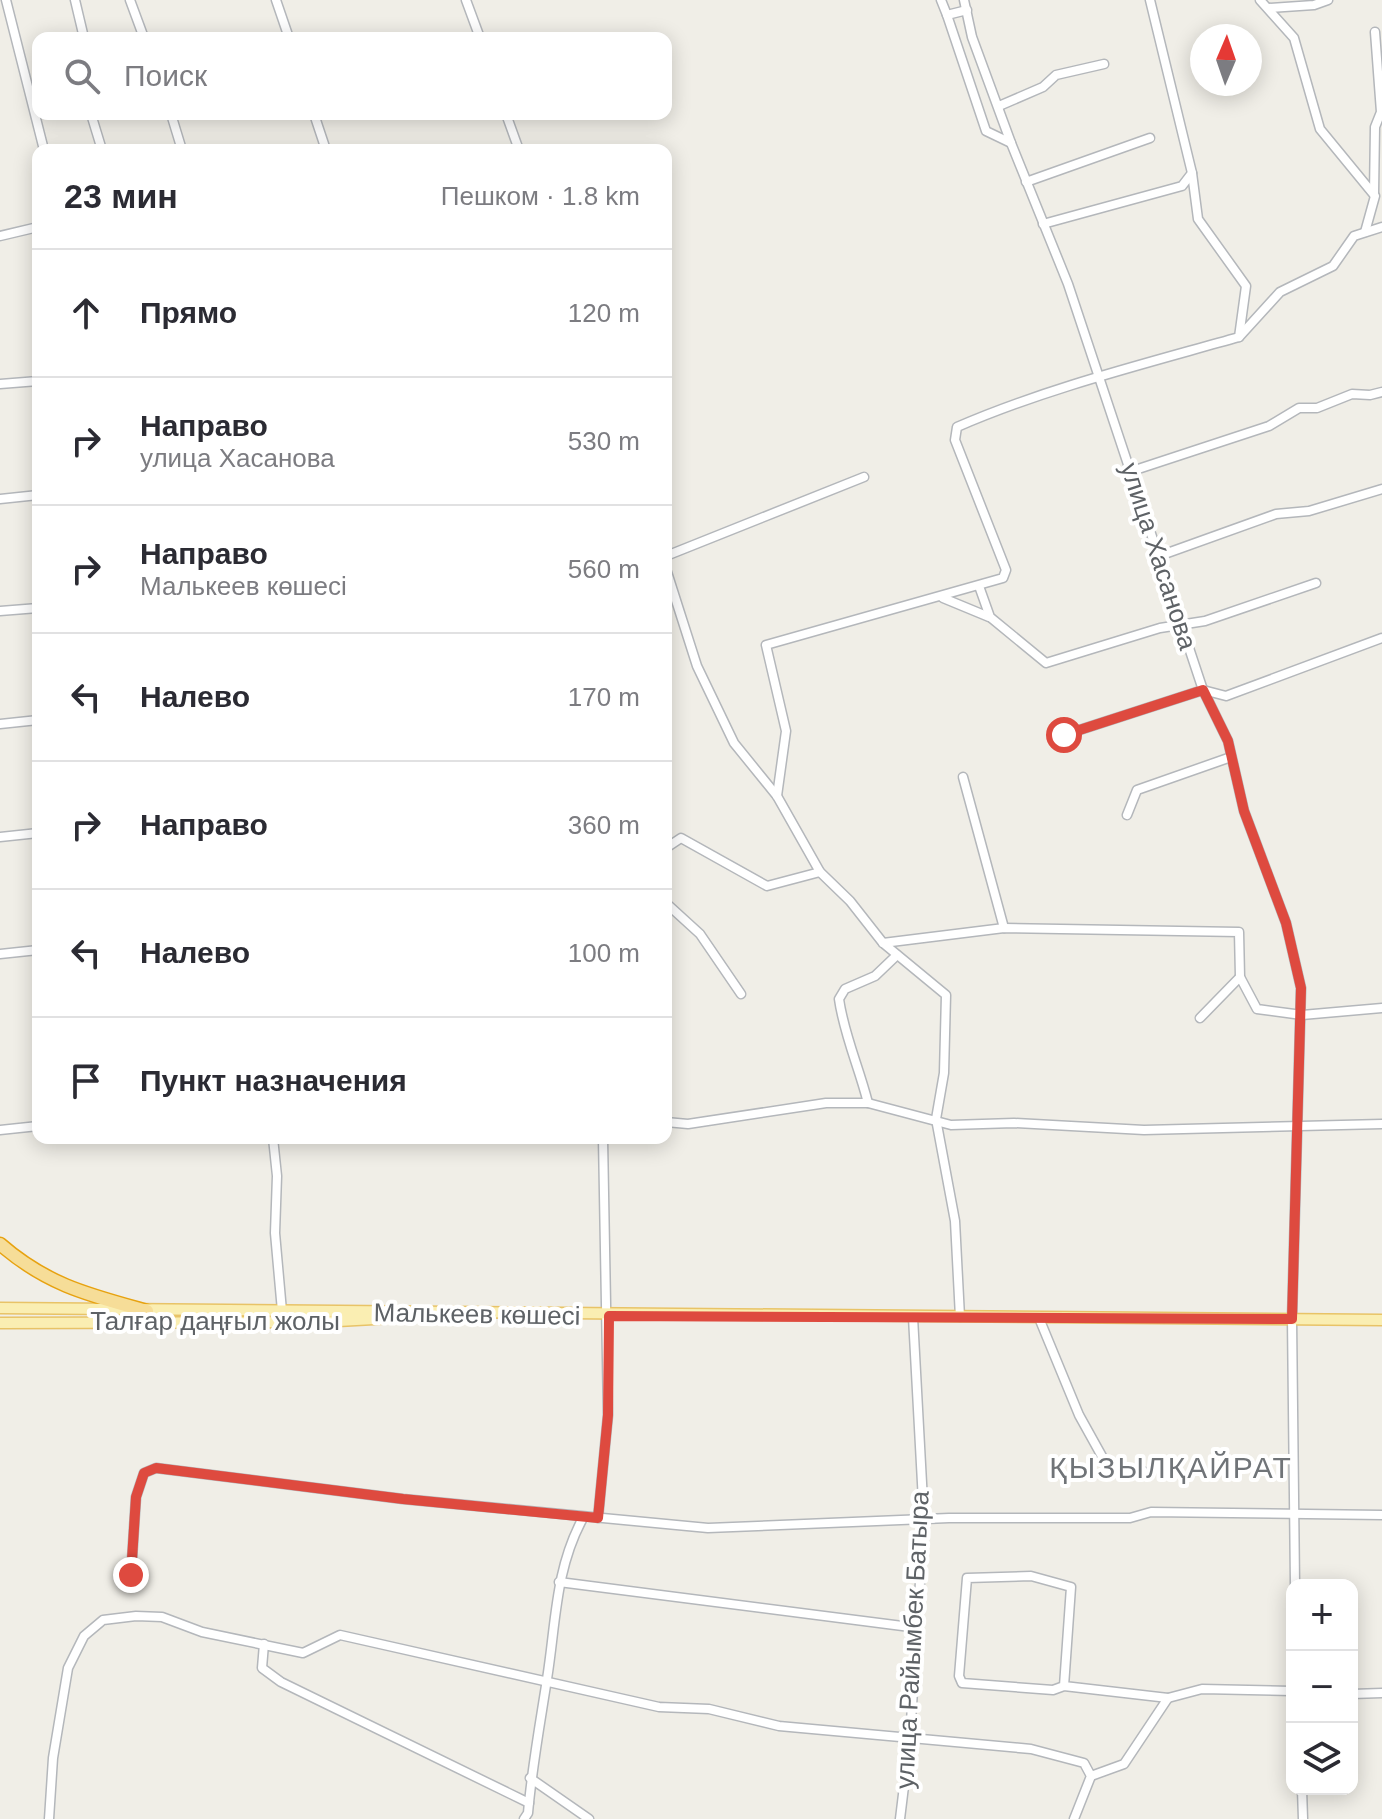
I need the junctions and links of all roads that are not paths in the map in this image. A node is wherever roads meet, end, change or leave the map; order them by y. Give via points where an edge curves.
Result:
1 (6, 0) edge
2 (75, 0) edge
3 (130, 0) edge
4 (276, 0) edge
5 (466, 0) edge
6 (941, 0) edge
7 (1150, 0) edge
8 (1260, 0) edge
9 (1328, 0) edge
10 (965, 5) edge
11 (1269, 8) junction
12 (947, 15) junction
13 (83, 32) edge
14 (142, 32) edge
15 (287, 32) edge
16 (478, 32) edge
17 (1375, 32) dead end
18 (1104, 64) dead end
19 (32, 103) edge
20 (999, 106) junction
21 (36, 120) edge
22 (93, 120) edge
23 (173, 120) edge
24 (316, 120) edge
25 (508, 120) edge
26 (1150, 138) dead end
27 (1011, 143) junction
28 (42, 144) edge
29 (100, 144) edge
30 (180, 144) edge
31 (324, 144) edge
32 (517, 144) edge
33 (1192, 173) junction
34 (1026, 182) junction
35 (1377, 197) edge
36 (1043, 224) junction
37 (1382, 227) edge
38 (32, 228) edge
39 (1365, 232) junction
40 (0, 236) edge
41 (1239, 337) junction
42 (1097, 377) junction
43 (32, 381) edge
44 (0, 384) edge
45 (1382, 392) edge
46 (1132, 471) junction
47 (864, 477) dead end
48 (1382, 489) edge
49 (32, 496) edge
50 (0, 499) edge
51 (672, 554) edge
52 (1159, 556) junction
53 (1316, 583) dead end
54 (979, 586) junction
55 (672, 588) edge
56 (941, 597) junction
57 (32, 608) edge
58 (0, 611) edge
59 (990, 617) junction
60 (1182, 624) junction
61 (1382, 638) edge
62 (1203, 690) junction
63 (32, 721) edge
64 (0, 724) edge
65 (1064, 735) dead end
66 (1231, 757) junction
67 (963, 777) dead end
68 (777, 796) junction
69 (1127, 815) dead end
70 (32, 834) edge
71 (0, 837) edge
72 (672, 844) edge
73 (820, 872) junction
74 (672, 908) edge
75 (1004, 928) junction
76 (883, 943) junction
77 (32, 951) edge
78 (0, 954) edge
79 (897, 955) junction
80 (1240, 977) junction
81 (741, 994) dead end
82 (1382, 1008) edge
83 (1302, 1015) junction
84 (1200, 1018) dead end
85 (868, 1103) junction
86 (936, 1119) junction
87 (672, 1123) edge
88 (1300, 1124) junction
89 (1382, 1124) edge
90 (32, 1127) edge
91 (0, 1130) edge
92 (274, 1144) edge
93 (603, 1144) edge
94 (0, 1244) edge
95 (0, 1308) edge
96 (147, 1311) junction
97 (282, 1311) junction
98 (478, 1314) junction
99 (609, 1316) junction
100 (913, 1317) junction
101 (960, 1317) junction
102 (1039, 1318) junction
103 (1292, 1319) junction
104 (1382, 1320) edge
105 (0, 1323) edge
106 (1143, 1471) dead end
107 (1293, 1515) junction
108 (1382, 1515) edge
109 (583, 1518) junction
110 (598, 1518) junction
111 (924, 1520) junction
112 (131, 1575) dead end
113 (1295, 1579) edge
114 (559, 1582) junction
115 (918, 1628) junction
116 (264, 1644) junction
117 (547, 1680) junction
118 (1064, 1686) junction
119 (1286, 1691) edge
120 (1382, 1693) edge
121 (1358, 1694) edge
122 (1168, 1698) junction
123 (910, 1737) junction
124 (1091, 1776) junction
125 (530, 1778) junction
126 (1302, 1795) edge
127 (529, 1803) junction
128 (49, 1819) edge
129 (524, 1819) edge
130 (589, 1819) edge
131 (900, 1819) edge
132 (1074, 1819) edge
133 (1303, 1819) edge

1 - 19 street
2 - 13 street
3 - 14 street
4 - 15 street
5 - 16 street
6 - 12 street
7 - 33 street
8 - 11 street
9 - 11 street
10 - 12 street
10 - 20 street, улица Хасанова
11 - 35 street via 1294,38 1320,129
12 - 27 street via 986,131
17 - 35 street via 1381,112 1375,127
18 - 20 street via 1056,75 1043,87
20 - 27 street, улица Хасанова
21 - 28 street
22 - 29 street
23 - 30 street
24 - 31 street
25 - 32 street
26 - 34 street
27 - 34 street, улица Хасанова
33 - 36 street via 1182,186
33 - 41 street via 1198,219 1246,286
34 - 36 street, улица Хасанова
35 - 39 street
36 - 42 street, улица Хасанова
37 - 39 street
38 - 40 street
39 - 41 street via 1354,236 1333,266 1280,292
41 - 42 street
42 - 46 street, улица Хасанова
42 - 54 street via 957,427 955,440 1006,570 1003,578
43 - 44 street
45 - 46 street via 1299,408 1269,426
46 - 52 street, улица Хасанова
47 - 51 street
48 - 52 street via 1309,511 1276,514
49 - 50 street
52 - 60 street, улица Хасанова
53 - 60 street
54 - 56 street
54 - 59 street
55 - 68 street via 697,666 734,743
56 - 59 street
56 - 68 street via 766,645 786,731
57 - 58 street
59 - 60 street via 1046,663
60 - 62 street, улица Хасанова
61 - 62 street via 1226,696
62 - 65 street
62 - 66 street, улица Хасанова
63 - 64 street
66 - 69 street via 1137,790
66 - 83 street, улица Хасанова via 1244,811 1286,923
67 - 75 street
68 - 73 street
70 - 71 street
72 - 73 street via 681,838 767,886
73 - 76 street
74 - 81 street via 700,934
75 - 76 street
75 - 80 street via 1239,932
76 - 79 street
77 - 78 street
79 - 85 street via 875,976 845,989 839,999 844,1032
79 - 86 street via 946,995 944,1073
80 - 83 street via 1257,1009
80 - 84 street
82 - 83 street
83 - 88 street, улица Хасанова
85 - 86 street
85 - 87 street via 826,1103
86 - 88 street via 951,1125 1144,1130
86 - 101 street via 955,1221
88 - 89 street
88 - 103 street, улица Хасанова
90 - 91 street
92 - 97 street
93 - 99 street
94 - 96 highway via 68,1290
95 - 96 main road, Талғар даңғыл жолы
96 - 97 main road, Малькеев көшесі
97 - 98 main road, Малькеев көшесі
98 - 99 main road, Малькеев көшесі
98 - 105 main road, Талғар даңғыл жолы via 320,1322
99 - 100 main road, Малькеев көшесі
99 - 110 street via 608,1415
100 - 101 main road, Малькеев көшесі
100 - 111 street, улица Райымбек Батыра
101 - 102 main road, Малькеев көшесі
102 - 103 main road, Малькеев көшесі
102 - 106 street via 1079,1415 1109,1469
103 - 104 main road, Малькеев көшесі
103 - 107 street, улица Хасанова
107 - 108 street
107 - 111 street via 1151,1512 1130,1518
107 - 113 street, улица Хасанова
109 - 110 street
109 - 112 street via 156,1468 144,1473 136,1497
109 - 114 street
110 - 111 street via 708,1528
111 - 115 street, улица Райымбек Батыра
114 - 115 street
114 - 117 street
115 - 123 street, улица Райымбек Батыра
116 - 117 street via 303,1653 340,1635
116 - 127 street via 262,1668 281,1682
116 - 128 street via 202,1632 162,1617 103,1620 84,1636 68,1668
117 - 123 street via 659,1707 709,1709 779,1726
117 - 125 street
118 - 118 street via 1053,1690 962,1683 967,1578 1031,1576 1071,1587
118 - 122 street
119 - 122 street via 1202,1689
120 - 121 street
122 - 124 street via 1124,1764
123 - 124 street via 1031,1749 1084,1763
123 - 131 street, улица Райымбек Батыра
124 - 132 street
125 - 127 street
125 - 130 street
126 - 133 street
127 - 129 street

